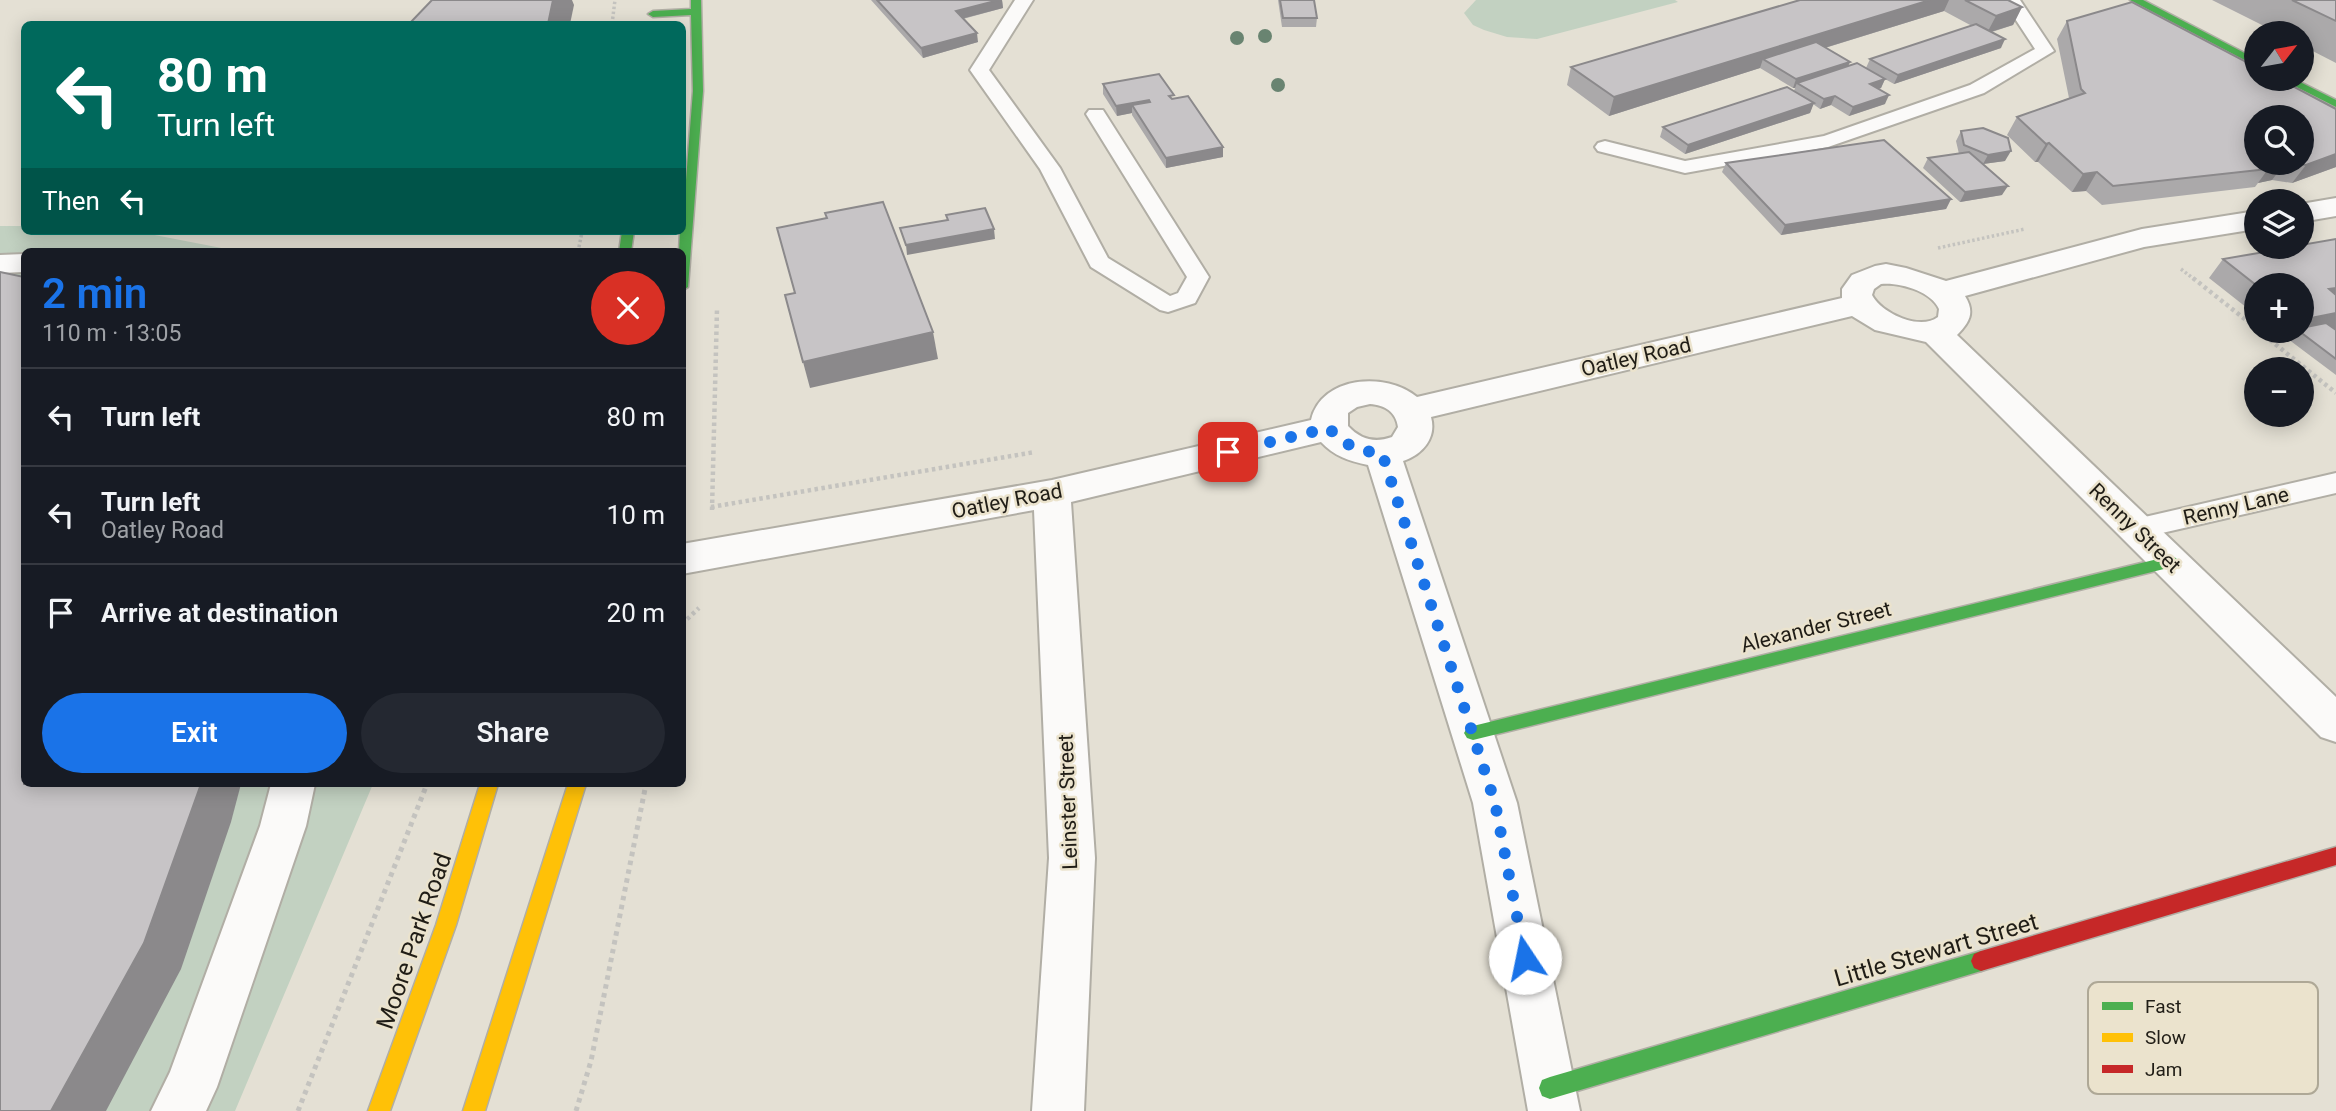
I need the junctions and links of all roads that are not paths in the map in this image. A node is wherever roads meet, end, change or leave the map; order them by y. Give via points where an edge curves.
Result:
1 (1024, 0) edge
2 (2005, 0) edge
3 (2135, 0) edge
4 (2167, 0) edge
5 (697, 6) edge
6 (652, 13) edge
7 (2244, 39) edge
8 (2244, 57) edge
9 (2310, 91) edge
10 (2336, 104) edge
11 (1096, 114) dead end
12 (1605, 147) dead end
13 (2336, 207) edge
14 (2314, 211) edge
15 (2244, 222) edge
16 (685, 248) edge
17 (21, 263) edge
18 (0, 264) edge
19 (1942, 292) junction
20 (1860, 304) junction
21 (1934, 331) junction
22 (1411, 410) junction
23 (1329, 428) junction
24 (1382, 453) junction
25 (2336, 483) edge
26 (1052, 494) junction
27 (2136, 529) junction
28 (686, 558) edge
29 (2169, 562) junction
30 (2336, 724) edge
31 (1473, 733) junction
32 (292, 787) edge
33 (488, 787) edge
34 (576, 787) edge
35 (2336, 856) edge
36 (1552, 1099) edge
37 (177, 1111) edge
38 (379, 1111) edge
39 (474, 1111) edge
40 (1058, 1111) edge

1 - 11 lane via 979,70 1050,168 1099,262 1168,304 1186,298 1198,276
2 - 12 lane via 2014,4 2045,51 1977,89 1828,141 1685,167
3 - 8 main road
4 - 7 main road
5 - 6 main road
5 - 16 main road via 698,91
9 - 10 main road
13 - 14 street
15 - 19 street via 2142,238
17 - 18 street
19 - 20 street via 1916,278 1873,275 1857,287
19 - 21 street via 1955,311 1946,327
20 - 21 street via 1892,326
20 - 22 street, Oatley Road
21 - 27 street, Renny Street
22 - 23 street via 1385,394 1356,393 1333,405
22 - 24 street via 1416,433 1398,449
23 - 24 street via 1354,449
23 - 26 street, Oatley Road
24 - 31 street
25 - 27 lane, Renny Lane
26 - 28 street, Oatley Road
26 - 40 street, Leinster Street via 1072,858
27 - 29 street, Renny Street
29 - 30 street, Renny Street
29 - 31 main road, Alexander Street
31 - 36 street via 1495,803
32 - 37 street via 284,827 191,1087
33 - 38 main road, Moore Park Road via 446,925
34 - 39 main road
35 - 36 main road, Little Stewart Street

